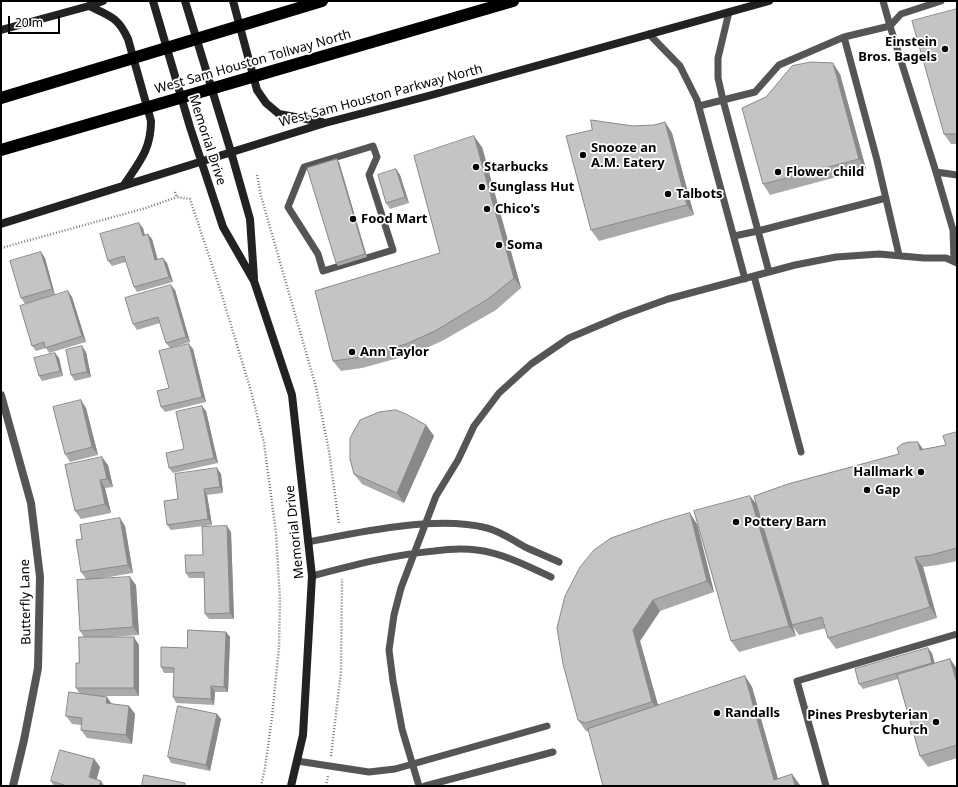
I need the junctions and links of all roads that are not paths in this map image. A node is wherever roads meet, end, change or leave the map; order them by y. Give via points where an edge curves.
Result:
1 (103, 1) edge
2 (153, 1) edge
3 (233, 1) edge
4 (322, 1) edge
5 (513, 1) edge
6 (769, 1) edge
7 (883, 1) edge
8 (941, 1) edge
9 (186, 4) edge
10 (89, 6) junction
11 (729, 12) junction
12 (890, 26) junction
13 (1, 30) edge
14 (649, 34) junction
15 (844, 37) junction
16 (1, 98) edge
17 (723, 100) junction
18 (699, 106) junction
19 (325, 123) junction
20 (373, 146) joint
21 (1, 150) edge
22 (231, 152) junction
23 (200, 161) junction
24 (936, 172) junction
25 (957, 175) edge
26 (124, 185) junction
27 (886, 198) junction
28 (1, 224) edge
29 (955, 230) edge
30 (758, 231) junction
31 (734, 236) junction
32 (899, 255) junction
33 (955, 262) edge
34 (769, 272) junction
35 (754, 276) junction
36 (745, 279) junction
37 (254, 281) junction
38 (1, 395) edge
39 (801, 452) dead end
40 (426, 524) junction
41 (308, 542) junction
42 (414, 553) junction
43 (559, 562) dead end
44 (312, 576) junction
45 (551, 577) dead end
46 (957, 634) edge
47 (546, 726) dead end
48 (553, 752) dead end
49 (297, 761) junction
50 (412, 764) junction
51 (13, 786) edge
52 (291, 786) edge
53 (419, 786) edge
54 (425, 786) edge
55 (826, 786) edge

1 - 10 main road
2 - 23 main road, Memorial Drive
3 - 19 main road via 257,90 266,104 280,114
4 - 16 highway
5 - 21 highway, West Sam Houston Tollway North
6 - 11 main road, West Sam Houston Parkway North
7 - 12 lane
8 - 12 lane via 901,14
9 - 22 main road, Memorial Drive
10 - 13 main road
10 - 26 main road via 115,19 123,28 151,121 151,134 146,152
11 - 14 main road, West Sam Houston Parkway North
11 - 17 lane via 718,58 718,78
12 - 15 lane
12 - 24 lane
14 - 18 lane via 680,66
14 - 19 main road, West Sam Houston Parkway North
15 - 17 lane via 779,65 755,92
15 - 27 lane
17 - 18 lane
17 - 30 lane
18 - 31 lane
19 - 22 main road, West Sam Houston Parkway North
20 - 20 lane via 377,157 369,175 393,250 323,271 318,254 288,207 297,182 304,167
22 - 23 main road, West Sam Houston Parkway North
22 - 37 main road, Memorial Drive via 250,219
23 - 26 main road, West Sam Houston Parkway North
23 - 37 main road, Memorial Drive via 223,227
24 - 25 lane
24 - 29 lane
26 - 28 main road, West Sam Houston Parkway North
27 - 30 lane
27 - 32 lane
29 - 33 lane
30 - 31 lane
30 - 34 lane
31 - 36 lane
32 - 33 lane via 946,258
32 - 34 lane via 836,257
34 - 35 lane
35 - 36 lane
35 - 39 lane
36 - 40 lane via 668,299 621,316 569,338 531,364 499,393 474,426 458,460 436,496
37 - 41 main road, Memorial Drive via 292,395
38 - 51 street, Butterfly Lane via 31,503 40,577 38,668
40 - 41 lane
40 - 42 lane
40 - 43 lane via 470,524 488,529 506,535
41 - 44 main road, Memorial Drive
42 - 44 lane via 369,561
42 - 45 lane via 450,549 477,550 501,556
42 - 50 lane via 401,588 389,650 402,729
44 - 49 main road, Memorial Drive via 302,735
46 - 55 lane via 797,681
47 - 50 lane
48 - 54 lane
49 - 50 lane via 369,772
49 - 52 main road, Memorial Drive
50 - 53 lane

